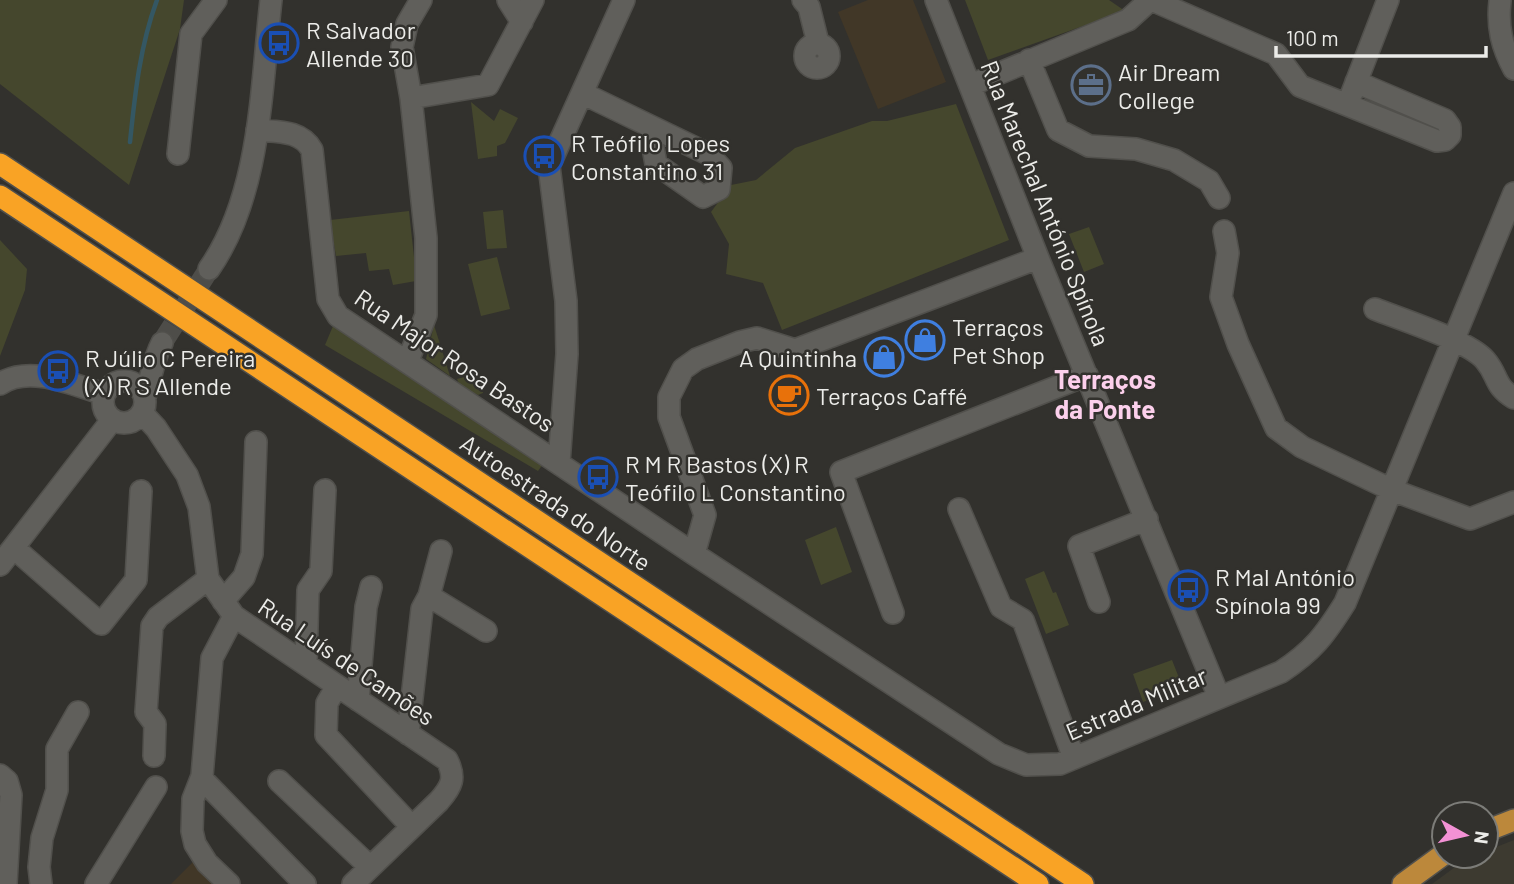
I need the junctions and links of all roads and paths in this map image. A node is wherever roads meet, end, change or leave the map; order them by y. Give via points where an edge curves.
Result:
1 (216, 0) edge
2 (271, 0) edge
3 (421, 0) edge
4 (508, 0) edge
5 (533, 0) edge
6 (625, 0) edge
7 (803, 0) edge
8 (936, 0) edge
9 (1151, 0) edge
10 (1388, 0) edge
11 (1504, 3) edge
12 (522, 22) junction
13 (818, 43) dead end
14 (1028, 60) junction
15 (1514, 69) edge
16 (1356, 82) junction
17 (971, 85) junction
18 (582, 93) junction
19 (411, 98) junction
20 (1348, 104) junction
21 (649, 126) dead end
22 (257, 130) junction
23 (178, 154) dead end
24 (0, 164) edge
25 (1514, 193) edge
26 (0, 197) edge
27 (1219, 198) dead end
28 (1224, 231) dead end
29 (1038, 258) junction
30 (209, 269) tunnel mouth
31 (1375, 309) dead end
32 (1453, 340) junction
33 (405, 359) junction
34 (1087, 374) junction
35 (125, 380) junction
36 (0, 384) edge
37 (104, 394) junction
38 (1514, 398) edge
39 (143, 405) junction
40 (112, 420) junction
41 (256, 442) dead end
42 (559, 463) junction
43 (325, 490) dead end
44 (1392, 490) junction
45 (141, 491) dead end
46 (1514, 502) edge
47 (959, 509) dead end
48 (1147, 519) junction
49 (14, 548) junction
50 (441, 551) dead end
51 (694, 554) junction
52 (0, 565) edge
53 (208, 579) junction
54 (371, 587) dead end
55 (429, 596) junction
56 (1099, 603) dead end
57 (228, 608) junction
58 (893, 613) dead end
59 (486, 631) dead end
60 (306, 664) junction
61 (337, 686) junction
62 (1219, 697) junction
63 (358, 700) junction
64 (78, 712) dead end
65 (408, 734) junction
66 (154, 756) dead end
67 (1074, 758) junction
68 (0, 775) edge
69 (202, 776) junction
70 (279, 781) dead end
71 (156, 788) dead end
72 (412, 827) junction
73 (1430, 864) edge
74 (370, 867) junction
75 (6, 884) edge
76 (41, 884) edge
77 (96, 884) edge
78 (229, 884) edge
79 (305, 884) edge
80 (353, 884) edge
81 (1038, 884) edge
82 (1083, 884) edge
83 (1403, 884) edge

1 - 23 street via 191,34
2 - 22 street
3 - 19 street via 407,24 402,47
4 - 12 street
5 - 12 street
6 - 18 street
7 - 13 street
8 - 17 street, Rua Marechal António Spínola
9 - 14 street via 1128,20
9 - 20 street via 1276,54 1300,86
10 - 16 street
11 - 15 street via 1499,27
12 - 19 street via 488,85
14 - 17 street
14 - 27 street via 1058,130 1089,146 1136,149 1174,160 1209,181
16 - 20 street
16 - 20 street via 1446,120 1450,135 1437,141
17 - 29 street, Rua Marechal António Spínola
18 - 21 street
18 - 42 street via 550,166 566,301
19 - 33 street via 426,238 426,315
22 - 30 street via 244,197 223,249
22 - 33 street, Rua Major Rosa Bastos via 306,140 312,150 328,299 338,316
24 - 82 highway, Autoestrada do Norte
25 - 32 street, Estrada Militar
26 - 81 highway
28 - 44 street via 1228,253 1221,296 1276,428 1302,447
29 - 34 street, Rua Marechal António Spínola
29 - 51 street via 795,350 757,338 697,359 683,369 669,397 669,417 705,515
31 - 32 street
32 - 38 street via 1484,358 1501,390
32 - 44 street, Estrada Militar
33 - 42 street, Rua Major Rosa Bastos
34 - 48 street, Rua Marechal António Spínola
34 - 58 street via 841,472
35 - 37 street via 112,384
35 - 39 street via 140,387
35 - 39 street via 159,349
36 - 37 street via 11,378 41,377
37 - 40 street via 104,411
39 - 40 street via 132,422
39 - 53 street, Rua Luís de Camões via 187,475 199,507
40 - 49 street
41 - 57 street via 252,554
42 - 51 street, Estrada Militar
43 - 60 street via 321,570 309,590
44 - 46 street via 1470,519
44 - 62 street, Estrada Militar via 1345,603 1326,633 1306,656 1281,672
45 - 49 street via 136,580 101,624
47 - 67 street via 1001,607 1023,620
48 - 56 street via 1079,546
48 - 62 street, Rua Marechal António Spínola
49 - 52 street
50 - 55 street
51 - 67 street, Estrada Militar via 999,754 1026,765 1059,764
53 - 57 street, Rua Luís de Camões
53 - 66 street via 152,626 146,712 155,724
54 - 63 street
55 - 59 street
55 - 65 street via 422,609
57 - 60 street, Rua Luís de Camões
57 - 69 street via 212,658
60 - 61 street, Rua Luís de Camões
61 - 63 street, Rua Luís de Camões
61 - 72 street via 327,703 326,735
62 - 67 street, Estrada Militar
63 - 65 street, Rua Luís de Camões
64 - 76 street via 57,750 57,790 42,838
65 - 72 street, Rua Luís de Camões via 447,760 453,772 452,786
68 - 75 street via 11,795
69 - 78 street via 193,799 195,844
69 - 79 street
70 - 74 street
71 - 77 street
72 - 74 street, Rua Luís de Camões
73 - 83 main road
74 - 80 street, Rua Luís de Camões

